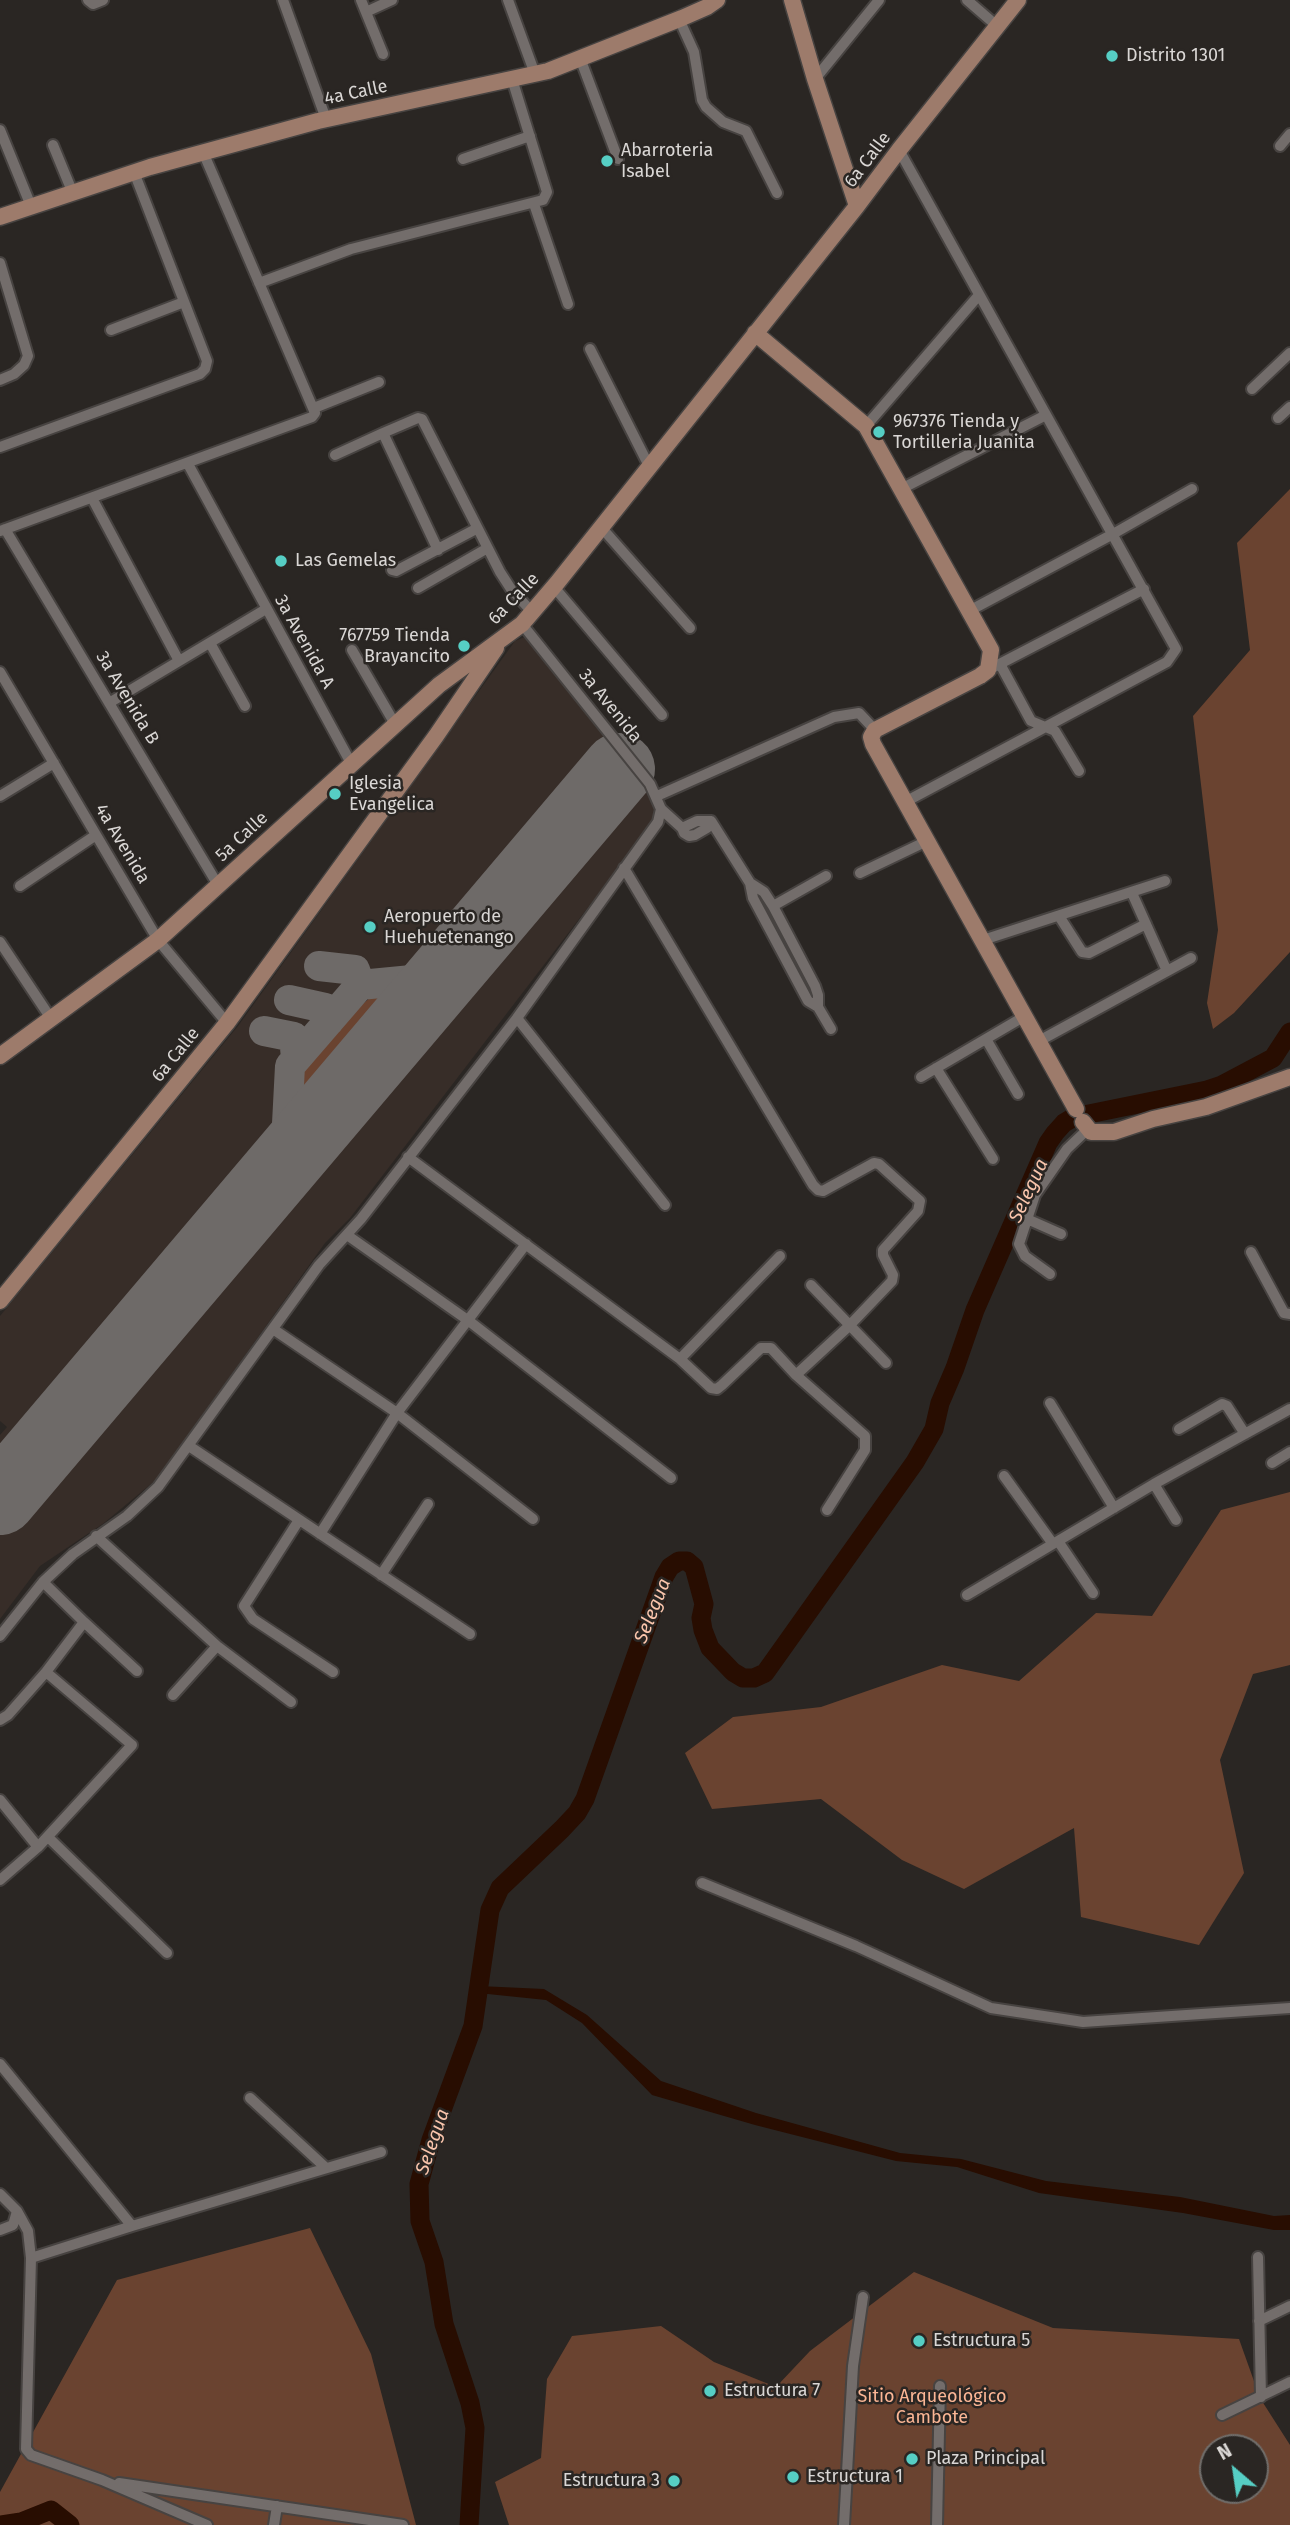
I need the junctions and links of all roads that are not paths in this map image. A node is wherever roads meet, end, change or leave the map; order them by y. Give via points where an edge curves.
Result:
1 (88, 0) edge
2 (103, 0) edge
3 (283, 0) edge
4 (361, 0) edge
5 (393, 0) edge
6 (508, 0) edge
7 (717, 0) edge
8 (792, 0) edge
9 (879, 0) edge
10 (967, 0) edge
11 (1018, 0) edge
12 (366, 12) junction
13 (679, 19) junction
14 (997, 26) junction
15 (383, 54) dead end
16 (580, 58) junction
17 (535, 74) junction
18 (512, 79) junction
19 (815, 79) junction
20 (326, 119) junction
21 (0, 130) edge
22 (1290, 134) edge
23 (530, 136) junction
24 (53, 145) dead end
25 (1280, 146) dead end
26 (898, 150) junction
27 (202, 152) junction
28 (463, 159) dead end
29 (618, 159) dead end
30 (134, 172) junction
31 (72, 191) junction
32 (777, 193) dead end
33 (534, 204) junction
34 (31, 206) junction
35 (857, 206) junction
36 (0, 217) edge
37 (0, 263) edge
38 (259, 283) junction
39 (979, 295) junction
40 (184, 302) junction
41 (568, 304) dead end
42 (111, 330) dead end
43 (755, 333) junction
44 (590, 349) dead end
45 (1290, 353) edge
46 (0, 380) edge
47 (379, 382) dead end
48 (1252, 388) dead end
49 (1290, 407) edge
50 (314, 408) junction
51 (1046, 415) junction
52 (1278, 418) dead end
53 (866, 426) junction
54 (383, 433) junction
55 (0, 447) edge
56 (335, 454) dead end
57 (188, 464) junction
58 (649, 466) junction
59 (901, 489) junction
60 (1192, 489) dead end
61 (92, 498) junction
62 (601, 527) junction
63 (477, 529) junction
64 (3, 530) edge
65 (1113, 534) junction
66 (486, 549) junction
67 (438, 550) junction
68 (392, 570) dead end
69 (554, 587) junction
70 (418, 588) dead end
71 (1143, 589) junction
72 (266, 609) junction
73 (969, 611) junction
74 (527, 618) junction
75 (690, 628) dead end
76 (503, 638) junction
77 (210, 643) junction
78 (352, 650) dead end
79 (179, 661) junction
80 (994, 667) junction
81 (0, 674) edge
82 (109, 703) junction
83 (245, 706) dead end
84 (662, 715) dead end
85 (395, 724) junction
86 (1046, 727) junction
87 (875, 730) junction
88 (54, 763) junction
89 (351, 763) junction
90 (1079, 771) dead end
91 (0, 796) edge
92 (657, 796) junction
93 (905, 802) junction
94 (661, 812) junction
95 (96, 835) junction
96 (927, 841) junction
97 (625, 868) junction
98 (860, 873) dead end
99 (826, 876) dead end
100 (1166, 881) dead end
101 (750, 883) junction
102 (218, 885) junction
103 (20, 886) dead end
104 (1132, 893) junction
105 (773, 906) junction
106 (1059, 916) junction
107 (1146, 924) junction
108 (158, 940) junction
109 (983, 940) junction
110 (0, 942) edge
111 (1191, 958) dead end
112 (1167, 971) junction
113 (818, 1007) junction
114 (1025, 1016) junction
115 (516, 1018) junction
116 (52, 1020) junction
117 (227, 1023) junction
118 (831, 1029) dead end
119 (986, 1040) junction
120 (1039, 1041) junction
121 (0, 1056) edge
122 (936, 1068) junction
123 (921, 1077) dead end
124 (1290, 1077) edge
125 (1018, 1094) dead end
126 (1082, 1120) junction
127 (408, 1157) junction
128 (993, 1160) dead end
129 (665, 1205) dead end
130 (1027, 1219) junction
131 (1061, 1234) dead end
132 (346, 1235) junction
133 (526, 1244) junction
134 (1251, 1252) dead end
135 (780, 1256) dead end
136 (1050, 1274) dead end
137 (811, 1285) dead end
138 (0, 1301) edge
139 (1290, 1314) edge
140 (469, 1321) junction
141 (849, 1326) junction
142 (273, 1329) junction
143 (680, 1359) junction
144 (887, 1363) dead end
145 (796, 1375) junction
146 (1050, 1403) dead end
147 (1290, 1409) edge
148 (397, 1413) junction
149 (1179, 1429) dead end
150 (1245, 1434) junction
151 (189, 1446) junction
152 (1290, 1452) edge
153 (1272, 1463) dead end
154 (1004, 1476) dead end
155 (671, 1478) dead end
156 (1154, 1485) junction
157 (428, 1504) dead end
158 (1114, 1508) junction
159 (827, 1510) dead end
160 (533, 1519) dead end
161 (299, 1520) junction
162 (1176, 1520) dead end
163 (320, 1534) junction
164 (96, 1536) junction
165 (1055, 1543) junction
166 (382, 1575) junction
167 (43, 1582) junction
168 (1093, 1592) dead end
169 (967, 1595) dead end
170 (84, 1622) junction
171 (470, 1634) dead end
172 (0, 1636) edge
173 (217, 1646) junction
174 (137, 1671) dead end
175 (333, 1671) dead end
176 (46, 1672) junction
177 (173, 1695) dead end
178 (291, 1702) dead end
179 (0, 1720) edge
180 (0, 1800) edge
181 (48, 1837) junction
182 (38, 1847) junction
183 (0, 1880) edge
184 (702, 1883) dead end
185 (167, 1953) dead end
186 (1290, 2008) edge
187 (0, 2064) edge
188 (250, 2098) dead end
189 (381, 2152) dead end
190 (326, 2168) junction
191 (0, 2194) edge
192 (17, 2211) junction
193 (132, 2226) junction
194 (0, 2230) edge
195 (1258, 2257) dead end
196 (31, 2258) junction
197 (863, 2297) dead end
198 (1290, 2306) edge
199 (1259, 2321) junction
200 (1290, 2382) edge
201 (940, 2386) dead end
202 (1261, 2397) junction
203 (1222, 2415) dead end
204 (102, 2480) junction
205 (277, 2506) junction
206 (207, 2525) edge
207 (274, 2525) edge
208 (403, 2525) edge
209 (844, 2525) edge
210 (937, 2525) edge

1 - 2 street via 93,4
3 - 20 street
4 - 12 street
5 - 12 street
6 - 17 street
7 - 13 street, 4a Calle
8 - 19 street
9 - 19 street
10 - 14 street
11 - 14 street, 6a Calle
12 - 15 street
13 - 16 street, 4a Calle
13 - 32 street via 694,52 702,100 723,122 746,131
14 - 26 street, 6a Calle
16 - 17 street, 4a Calle
16 - 29 street
17 - 18 street, 4a Calle
18 - 20 street, 4a Calle
18 - 23 street
19 - 35 street
20 - 27 street, 4a Calle
21 - 34 street
22 - 25 street
23 - 28 street
23 - 33 street via 547,192
24 - 31 street
26 - 35 street, 6a Calle
26 - 39 street
27 - 30 street, 4a Calle
27 - 38 street
30 - 31 street, 4a Calle
30 - 40 street
31 - 34 street, 4a Calle
33 - 38 street via 363,246
33 - 41 street
34 - 36 street, 4a Calle
35 - 43 street, 6a Calle
37 - 46 street via 28,356 15,374
38 - 50 street
39 - 51 street
39 - 53 street
40 - 42 street
40 - 55 street via 207,361 200,374
43 - 53 street
43 - 58 street, 6a Calle
44 - 58 street
45 - 48 street
47 - 50 street
49 - 52 street
50 - 57 street via 312,417
51 - 59 street
51 - 65 street
53 - 59 street
54 - 56 street
54 - 63 street, 3a Avenida via 422,419
54 - 67 street
57 - 61 street
57 - 72 street, 3a Avenida A
58 - 62 street, 6a Calle
59 - 73 street
60 - 65 street
61 - 64 street
61 - 79 street
62 - 69 street, 6a Calle
62 - 75 street
63 - 66 street, 3a Avenida
63 - 67 street
64 - 82 street, 3a Avenida B
65 - 71 street
65 - 73 street
66 - 70 street
66 - 74 street, 3a Avenida
67 - 68 street
69 - 74 street, 6a Calle
69 - 84 street
71 - 80 street
71 - 86 street via 1176,649 1173,656
72 - 77 street
72 - 89 street, 3a Avenida A
73 - 80 street via 991,650
74 - 76 street, 6a Calle
74 - 92 street, 3a Avenida
76 - 85 street, 5a Calle
76 - 117 street, 6a Calle
77 - 79 street
77 - 83 street
78 - 85 street
79 - 82 street
80 - 86 street via 1031,721
80 - 87 street
81 - 88 street, 4a Avenida
82 - 102 street, 3a Avenida B
85 - 89 street, 5a Calle
86 - 90 street via 1055,732
86 - 93 street
87 - 92 street via 859,713 834,717
87 - 93 street via 873,744
88 - 91 street
88 - 95 street, 4a Avenida
89 - 102 street, 5a Calle
92 - 94 street, 3a Avenida
93 - 96 street
94 - 97 street
94 - 101 street via 682,828 711,821
95 - 103 street
95 - 108 street, 4a Avenida
96 - 98 street
96 - 109 street
97 - 115 street
97 - 141 street via 813,1185 823,1191 874,1163 884,1166 920,1201 918,1211 883,1250 892,1281
99 - 105 street
100 - 104 street
101 - 105 street via 764,892
101 - 113 street via 753,898 808,1002
102 - 108 street, 5a Calle
104 - 106 street
104 - 107 street
105 - 113 street via 815,986
106 - 107 street via 1082,952 1089,953
106 - 109 street
107 - 112 street
108 - 116 street, 5a Calle
108 - 117 street, 4a Avenida
109 - 114 street
110 - 116 street
111 - 112 street
112 - 120 street
113 - 118 street
114 - 119 street
114 - 120 street
115 - 127 street
115 - 129 street
116 - 121 street, 5a Calle
117 - 138 street, 6a Calle
119 - 122 street
119 - 125 street
120 - 126 street
122 - 123 street
122 - 128 street
124 - 126 street via 1206,1107 1114,1132 1099,1133
126 - 130 street via 1035,1195
127 - 132 street
127 - 133 street
130 - 131 street
130 - 136 street via 1020,1251
132 - 140 street
132 - 142 street
133 - 140 street
133 - 143 street
134 - 139 street via 1284,1312
135 - 143 street
137 - 141 street
140 - 148 street
140 - 155 street
141 - 144 street
141 - 145 street
142 - 148 street
142 - 151 street
143 - 145 street via 717,1389 765,1347
145 - 159 street via 864,1436 865,1450
146 - 158 street
147 - 150 street
148 - 160 street
148 - 163 street
149 - 150 street via 1222,1404
150 - 156 street
151 - 161 street
151 - 164 street via 158,1487 127,1516
152 - 153 street
154 - 165 street
156 - 158 street
156 - 162 street
157 - 166 street
158 - 165 street
161 - 163 street
161 - 175 street via 244,1606 253,1619
163 - 166 street
164 - 167 street
164 - 173 street
165 - 168 street
165 - 169 street
166 - 171 street
167 - 170 street
167 - 172 street
170 - 174 street
170 - 176 street
173 - 177 street
173 - 178 street
176 - 179 street
176 - 181 street via 132,1745
180 - 182 street
181 - 182 street
181 - 185 street
182 - 183 street
184 - 186 street via 991,2008 1083,2022
187 - 193 street
188 - 190 street
189 - 190 street
190 - 193 street
191 - 192 street
192 - 194 street via 13,2225
192 - 196 street via 28,2231
193 - 196 street
195 - 199 street
196 - 204 street via 26,2449
197 - 209 street via 853,2366
198 - 199 street
199 - 202 street
200 - 202 street
201 - 210 street
202 - 203 street
204 - 205 street
204 - 206 street
205 - 207 street
205 - 208 street

